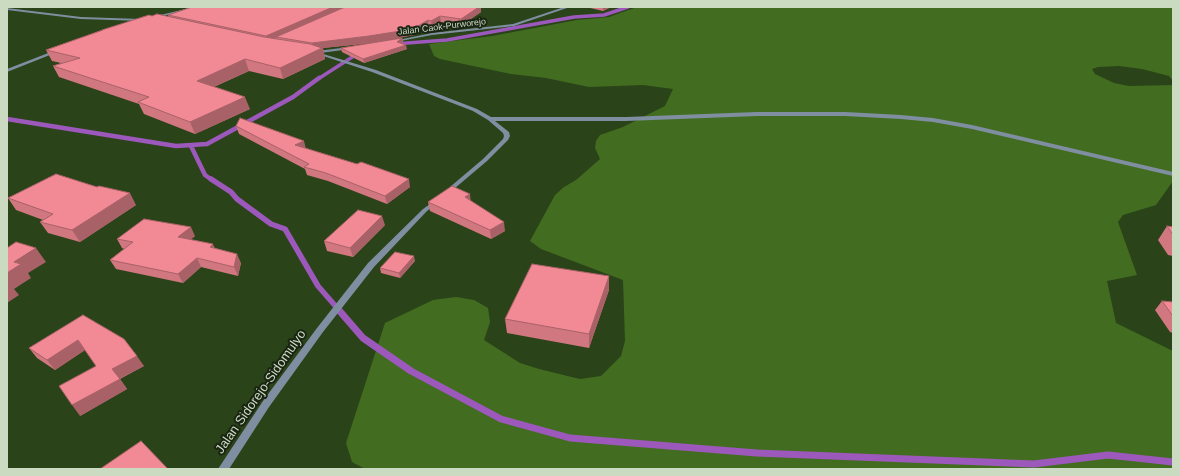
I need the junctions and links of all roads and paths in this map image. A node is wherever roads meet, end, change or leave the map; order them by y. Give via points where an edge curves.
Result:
1 (199, 7) edge
2 (568, 7) edge
3 (7, 9) edge
4 (143, 20) junction
5 (158, 21) edge
6 (129, 25) edge
7 (386, 42) edge
8 (356, 47) edge
9 (64, 49) edge
10 (7, 71) edge
11 (490, 119) junction
12 (1173, 174) edge
13 (224, 469) edge

1 - 4 street
2 - 7 street, Jalan Caok-Purworejo via 514,25
3 - 4 street via 81,18
4 - 5 street
4 - 6 street
8 - 11 street via 314,52 354,64 475,110
9 - 10 street
11 - 12 street via 845,114 933,120
11 - 13 street, Jalan Sidorejo-Sidomulyo via 506,132 505,140 474,170 425,210 371,265 266,404

